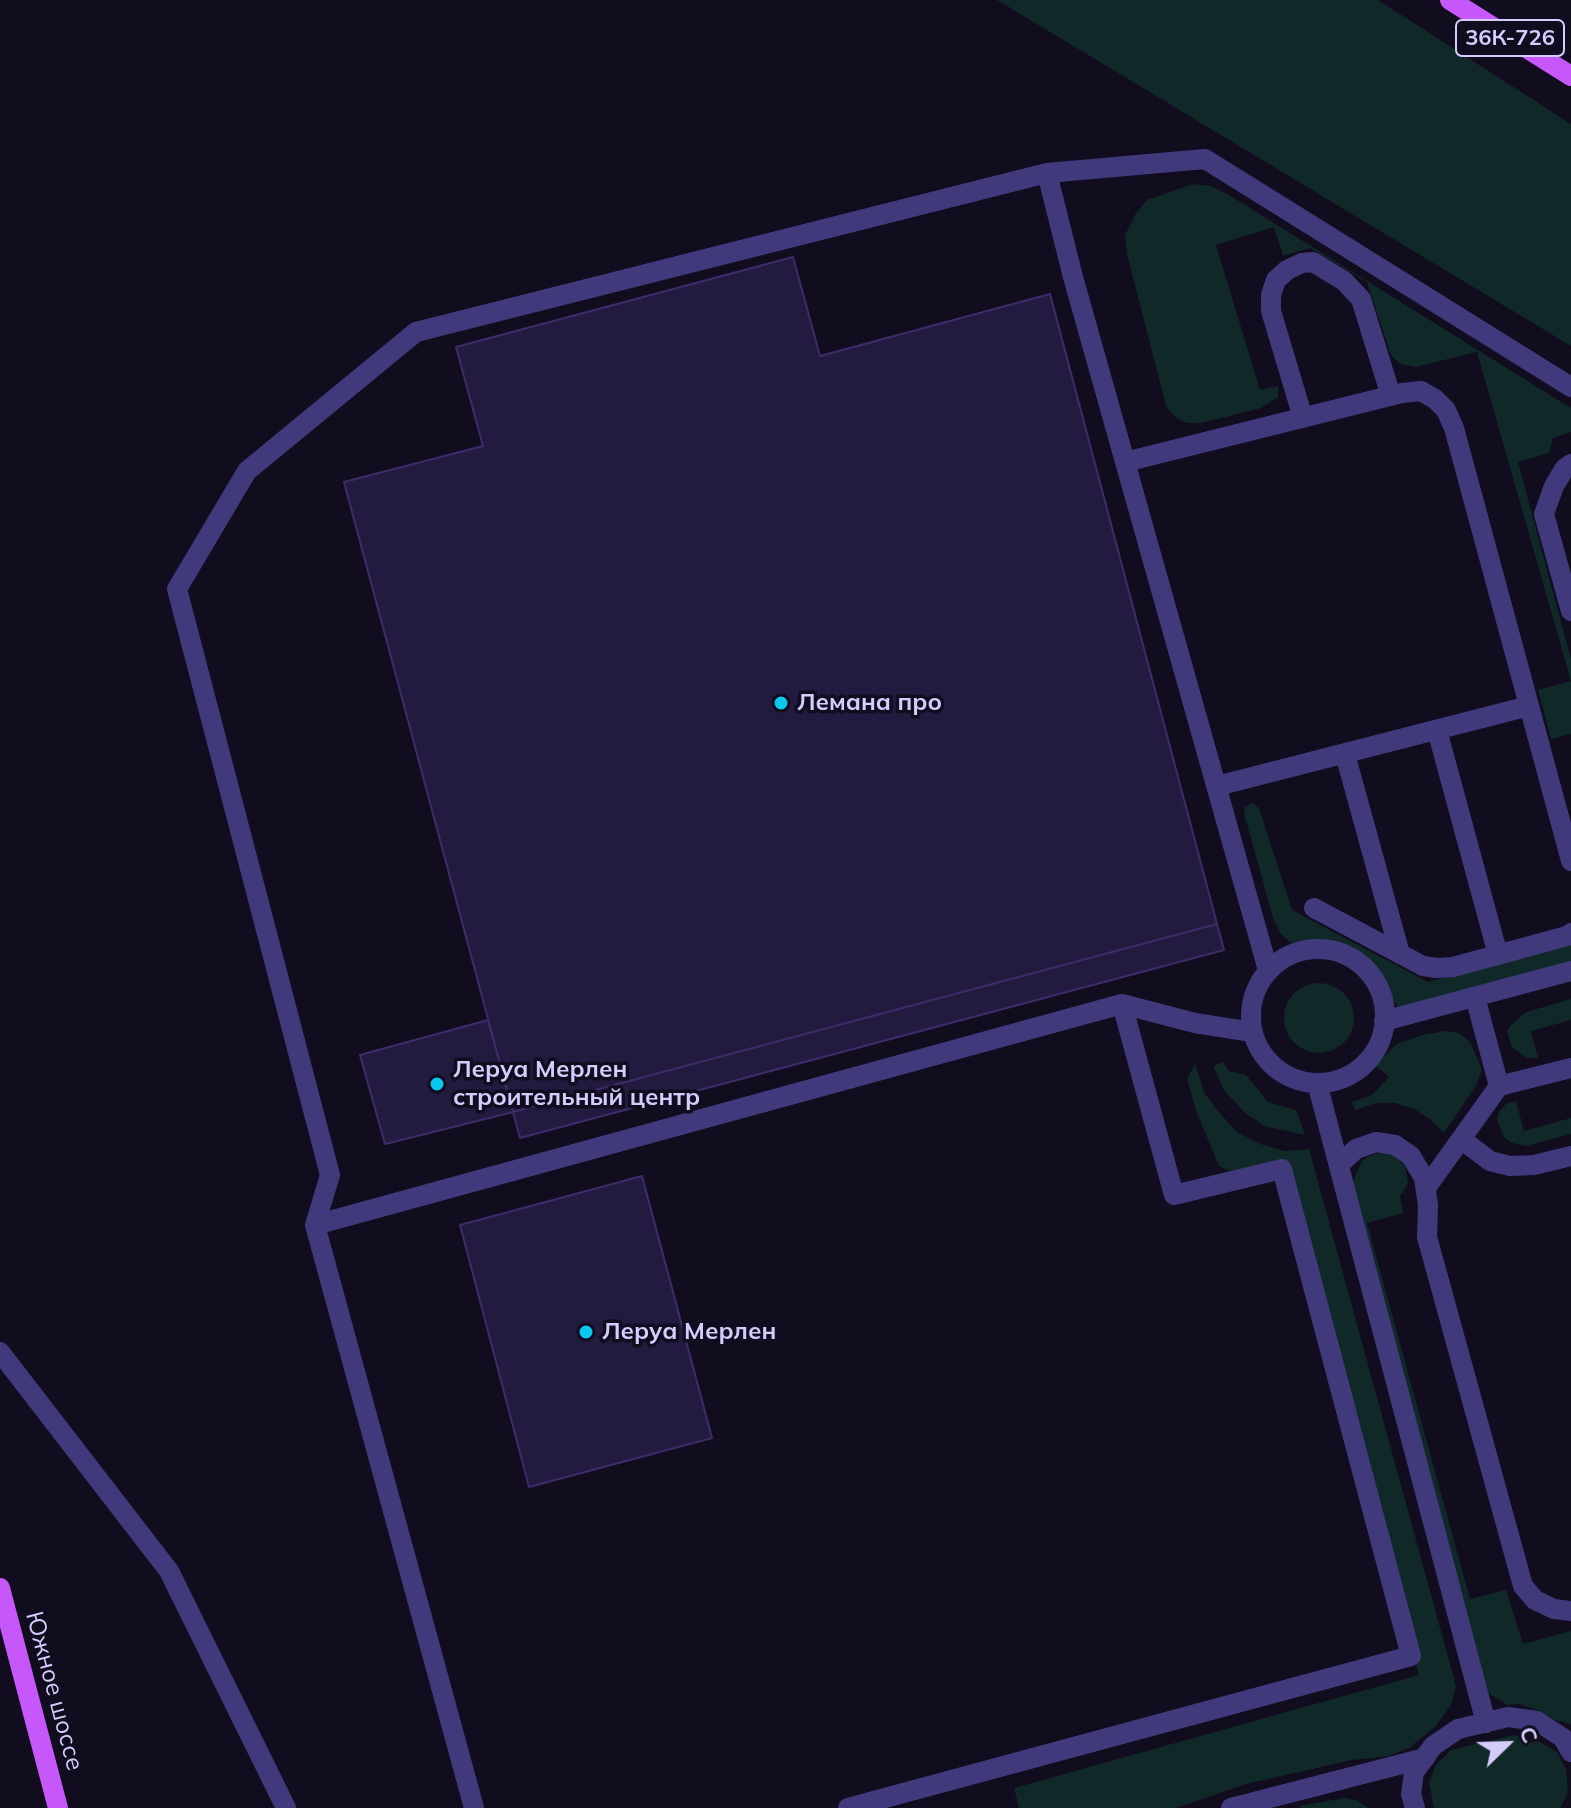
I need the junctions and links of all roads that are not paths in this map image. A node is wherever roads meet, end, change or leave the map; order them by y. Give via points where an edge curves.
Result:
1 (1450, 0) edge
2 (1571, 76) edge
3 (1047, 173) junction
4 (1571, 387) edge
5 (1391, 396) junction
6 (1303, 418) junction
7 (1125, 462) junction
8 (1571, 464) edge
9 (1571, 611) edge
10 (1529, 706) junction
11 (1437, 730) junction
12 (1345, 754) junction
13 (1217, 786) junction
14 (1571, 861) edge
15 (1314, 908) dead end
16 (1571, 933) edge
17 (1400, 954) junction
18 (1498, 955) junction
19 (1268, 970) junction
20 (1571, 971) edge
21 (1475, 997) junction
22 (1122, 1004) junction
23 (1384, 1021) junction
24 (1252, 1032) junction
25 (1571, 1068) edge
26 (1317, 1083) junction
27 (1499, 1086) junction
28 (1461, 1139) junction
29 (1571, 1156) edge
30 (1339, 1165) junction
31 (1426, 1188) junction
32 (315, 1225) junction
33 (0, 1352) edge
34 (0, 1588) edge
35 (1571, 1611) edge
36 (1486, 1723) junction
37 (1568, 1741) edge
38 (1425, 1758) junction
39 (58, 1808) edge
40 (286, 1808) edge
41 (474, 1808) edge
42 (848, 1808) edge
43 (1231, 1808) edge
44 (1415, 1808) edge

1 - 2 main road, 36К-726
3 - 4 lane via 1205,159
3 - 7 lane
3 - 32 lane via 416,332 247,471 177,589 330,1175
5 - 6 lane
5 - 6 lane via 1361,299 1313,262 1302,263 1276,280 1271,311
5 - 10 lane via 1421,391 1446,410
6 - 7 lane
7 - 13 lane
8 - 9 lane via 1554,486 1544,514
10 - 11 lane
10 - 14 lane
11 - 12 lane
11 - 18 lane
12 - 13 lane
12 - 17 lane
13 - 19 lane
15 - 17 lane
16 - 18 lane
17 - 18 lane via 1437,968
19 - 23 lane via 1307,949 1350,957 1379,989
19 - 24 lane via 1250,1010
20 - 21 lane
21 - 23 lane
21 - 27 lane
22 - 24 lane
22 - 32 lane
22 - 42 lane via 1174,1195 1282,1169 1411,1656
23 - 26 lane via 1374,1053 1359,1069 1339,1080
24 - 26 lane via 1276,1069
25 - 27 lane
26 - 30 lane
27 - 28 lane
28 - 29 lane via 1490,1161 1510,1166
28 - 31 lane
30 - 31 lane via 1356,1149 1376,1142 1395,1145 1411,1156
30 - 36 lane
31 - 35 lane via 1427,1237 1523,1586 1535,1600
32 - 41 lane
33 - 40 lane via 169,1571
34 - 39 main road, Южное шоссе
36 - 37 lane via 1508,1717 1537,1721
36 - 38 lane via 1458,1729
38 - 43 lane
38 - 44 lane via 1414,1772

